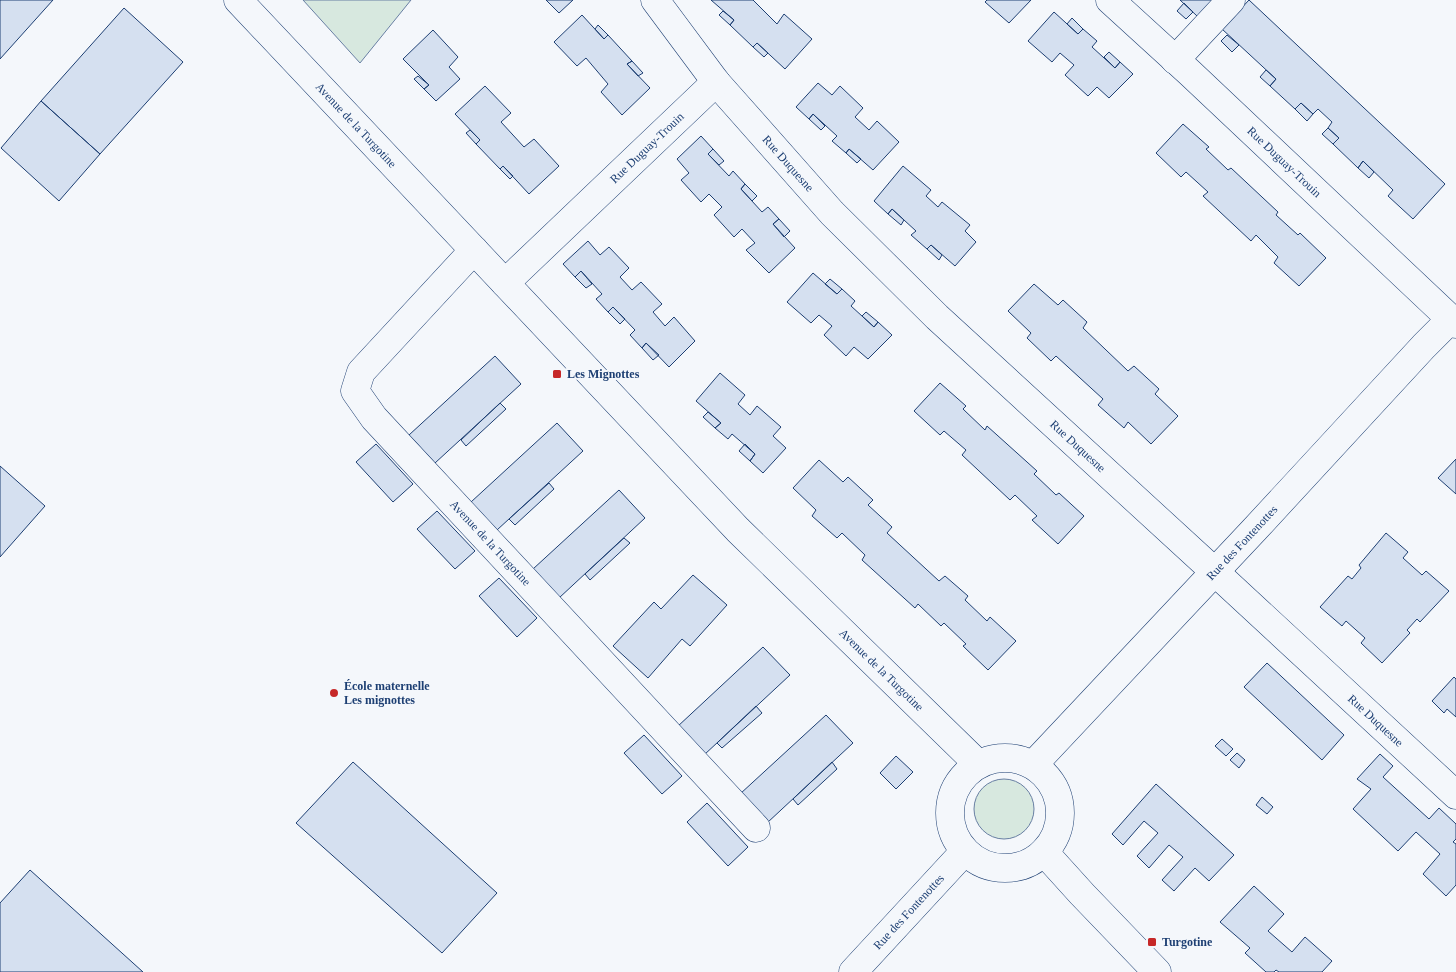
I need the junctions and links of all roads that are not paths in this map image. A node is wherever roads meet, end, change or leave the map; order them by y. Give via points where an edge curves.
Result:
1 (238, 0) edge
2 (655, 0) edge
3 (1110, 0) edge
4 (1231, 0) edge
5 (1175, 60) junction
6 (716, 82) junction
7 (474, 250) junction
8 (505, 283) junction
9 (1453, 322) edge
10 (1216, 572) junction
11 (978, 764) junction
12 (1033, 765) junction
13 (1456, 795) edge
14 (756, 828) dead end
15 (964, 852) junction
16 (1044, 852) junction
17 (853, 972) edge
18 (1157, 972) edge

1 - 7 street, Avenue de la Turgotine
2 - 6 street
3 - 5 street, Rue Duguay-Trouin
4 - 5 street
5 - 9 street, Rue Duguay-Trouin
6 - 8 street, Rue Duguay-Trouin
6 - 10 street, Rue Duquesne via 832,213 936,317
7 - 8 street, Avenue de la Turgotine
7 - 14 street, Avenue de la Turgotine via 361,372 355,391 374,418
8 - 11 street, Avenue de la Turgotine via 738,530
9 - 10 street, Rue des Fontenottes via 1424,346
10 - 12 street, Rue des Fontenottes
10 - 13 street, Rue Duquesne
11 - 12 street via 998,758 1016,759
11 - 15 street via 959,781 952,796 949,815 954,837
12 - 16 street via 1050,781 1059,803 1056,835
15 - 16 street via 992,868 1011,869 1029,863
15 - 17 street, Rue des Fontenottes
16 - 18 street

